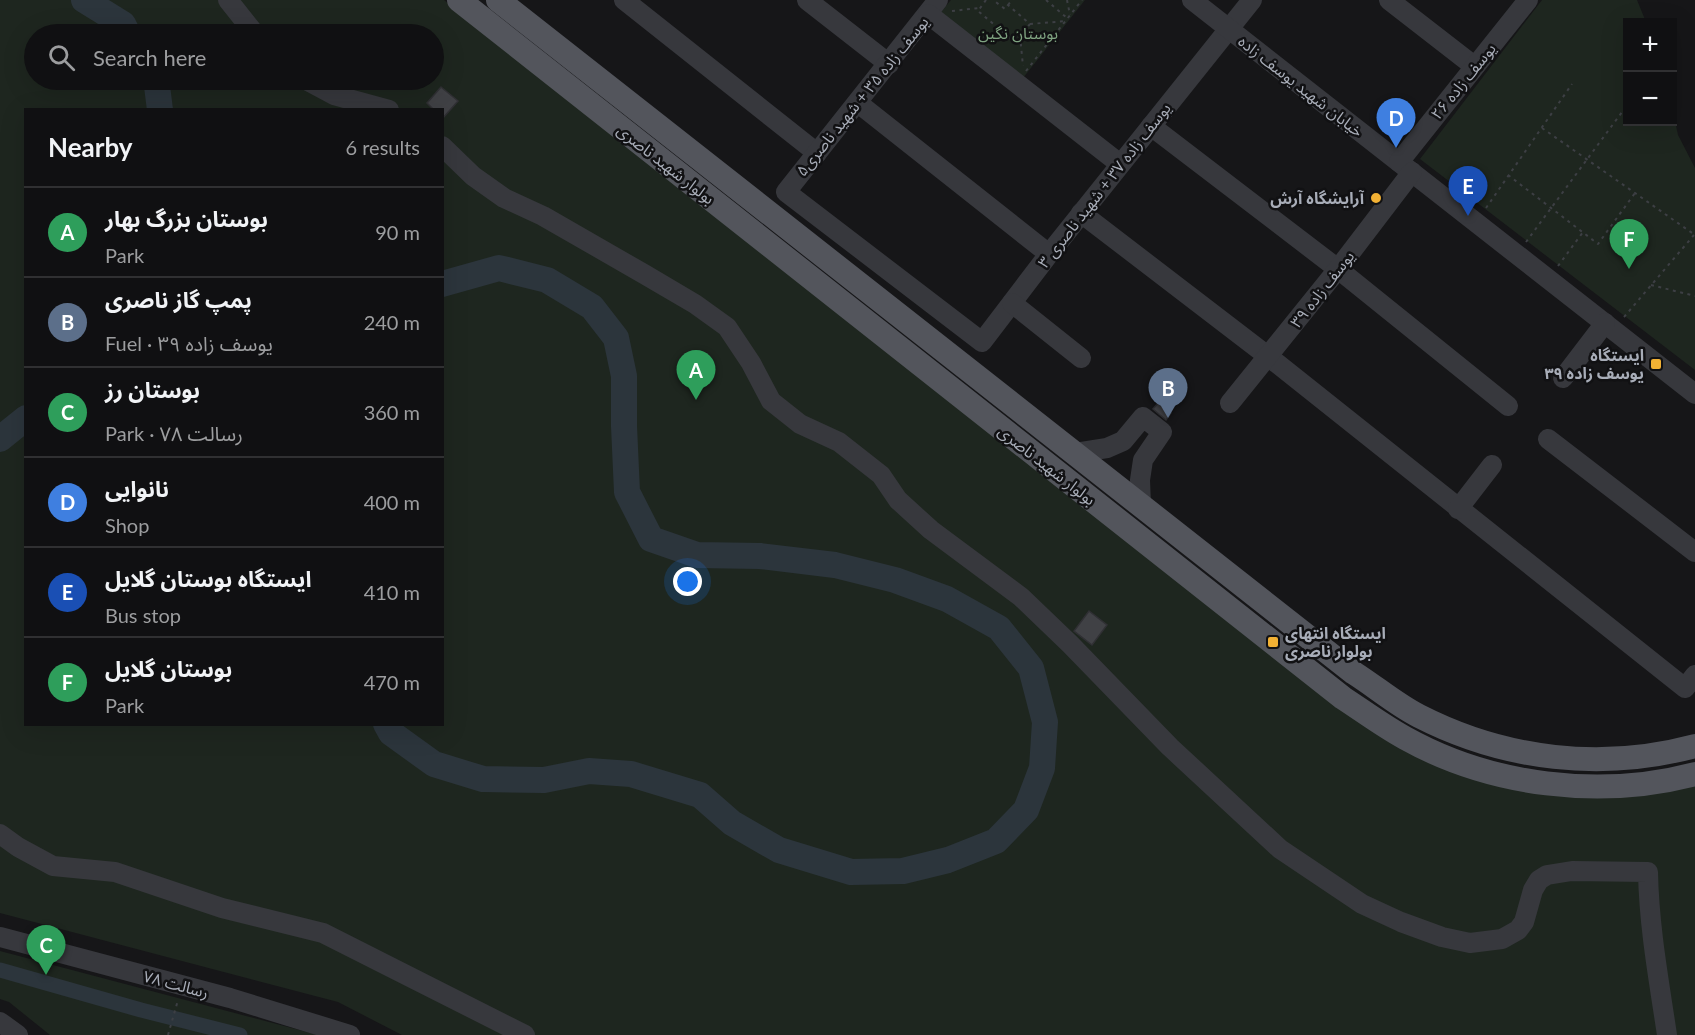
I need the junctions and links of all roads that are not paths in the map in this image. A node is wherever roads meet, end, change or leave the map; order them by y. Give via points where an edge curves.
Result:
1 (228, 0) edge
2 (459, 0) edge
3 (498, 0) edge
4 (624, 0) edge
5 (807, 0) edge
6 (1192, 0) edge
7 (1252, 0) edge
8 (1389, 0) edge
9 (1528, 0) edge
10 (933, 7) edge
11 (247, 24) edge
12 (1229, 29) junction
13 (889, 64) junction
14 (1473, 66) junction
15 (325, 90) edge
16 (858, 103) junction
17 (381, 108) edge
18 (1151, 126) junction
19 (444, 148) edge
20 (817, 153) junction
21 (1120, 164) junction
22 (1405, 167) junction
23 (1081, 213) junction
24 (1049, 254) junction
25 (1338, 269) junction
26 (1012, 303) junction
27 (1605, 323) junction
28 (982, 342) joint
29 (940, 346) junction
30 (1269, 357) junction
31 (1081, 358) dead end
32 (924, 368) junction
33 (1563, 378) dead end
34 (1695, 394) edge
35 (1230, 404) dead end
36 (1508, 406) dead end
37 (1548, 439) dead end
38 (1075, 453) junction
39 (1492, 465) dead end
40 (1141, 505) junction
41 (1458, 509) junction
42 (1695, 552) edge
43 (1690, 681) edge
44 (1695, 746) edge
45 (1695, 774) edge
46 (0, 834) edge
47 (0, 937) edge
48 (0, 1022) edge
49 (18, 1035) edge
50 (350, 1035) edge
51 (525, 1035) edge
52 (1667, 1035) edge

1 - 11 street
2 - 32 main road, بولوار شهید ناصری
3 - 29 main road, بولوار شهید ناصری
4 - 20 street
5 - 13 street
6 - 12 street, خیابان شهید یوسف زاده
7 - 12 street, یوسف زاده ۳۷ + شهید ناصری ۳
8 - 14 street
9 - 14 street, یوسف زاده ۲۶
10 - 13 street, یوسف زاده ۳۵ + شهید ناصری۵
10 - 21 street
12 - 18 street, یوسف زاده ۳۷ + شهید ناصری ۳
12 - 22 street, خیابان شهید یوسف زاده
13 - 16 street, یوسف زاده ۳۵ + شهید ناصری۵
14 - 22 street, یوسف زاده ۲۶
15 - 17 street
16 - 20 street, یوسف زاده ۳۵ + شهید ناصری۵
16 - 24 street
18 - 21 street, یوسف زاده ۳۷ + شهید ناصری ۳
18 - 25 street
19 - 52 street via 504,198 644,274 727,327 771,401 800,424 839,442 881,475 898,500 931,530 1021,597 1170,747 1280,849 1362,904 1411,926 1470,943 1502,939 1518,930 1533,890 1548,875 1572,871 1648,872 1653,947
20 - 28 street, یوسف زاده ۳۵ + شهید ناصری۵ via 786,192
21 - 23 street, یوسف زاده ۳۷ + شهید ناصری ۳
22 - 25 street, یوسف زاده ۳۹
22 - 27 street, خیابان شهید یوسف زاده
23 - 24 street, یوسف زاده ۳۷ + شهید ناصری ۳
23 - 30 street
24 - 26 street, یوسف زاده ۳۷ + شهید ناصری ۳
25 - 30 street, یوسف زاده ۳۹
25 - 36 street
26 - 28 street, یوسف زاده ۳۷ + شهید ناصری ۳
26 - 31 street
27 - 33 street
27 - 34 street, خیابان شهید یوسف زاده
29 - 32 main road
29 - 38 main road, بولوار شهید ناصری
30 - 35 street, یوسف زاده ۳۹
30 - 41 street
32 - 45 main road, بولوار شهید ناصری via 1343,698 1405,738 1454,761 1540,783 1625,785 1667,782
37 - 42 street
38 - 40 main road, بولوار شهید ناصری
38 - 40 street via 1123,441 1143,417 1162,432 1143,460
39 - 41 street
40 - 44 main road, بولوار شهید ناصری via 1354,673 1418,716 1502,749 1541,756 1620,759
41 - 43 street
46 - 51 street via 53,866 115,872 222,908 324,933
47 - 50 street, رسالت ۷۸ via 230,998
48 - 49 street

